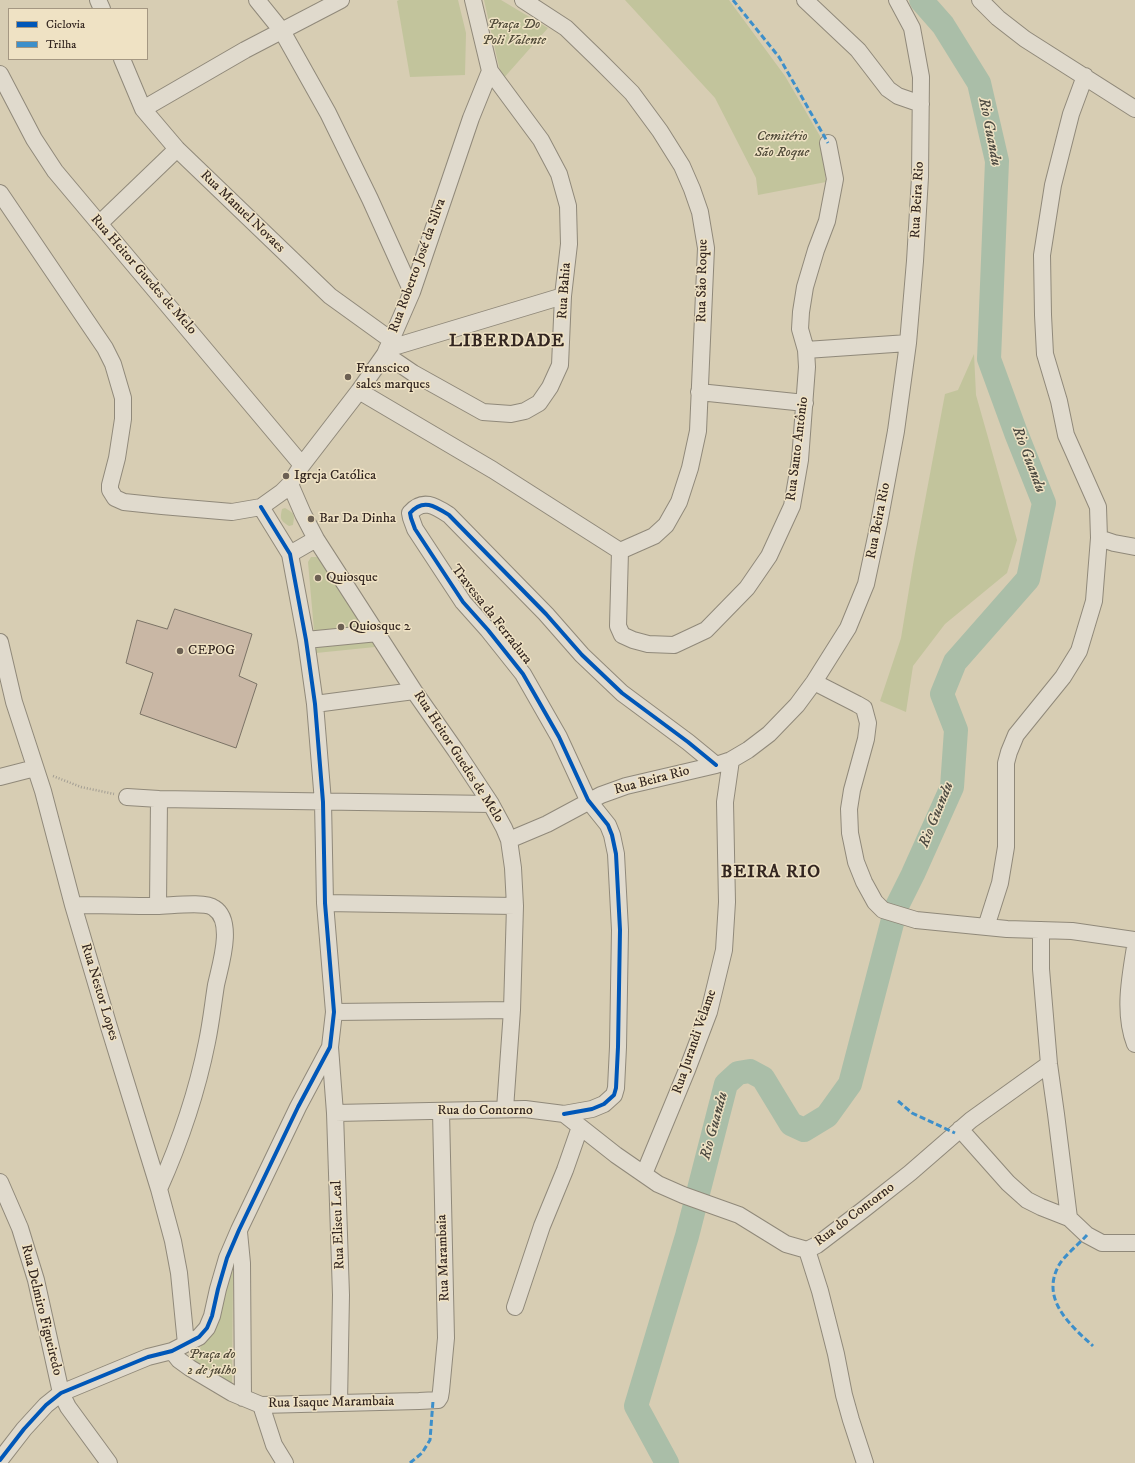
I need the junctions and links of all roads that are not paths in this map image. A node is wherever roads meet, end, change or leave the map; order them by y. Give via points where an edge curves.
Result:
1 (257, 0) edge
2 (341, 0) edge
3 (474, 0) edge
4 (523, 0) edge
5 (805, 0) edge
6 (897, 0) edge
7 (980, 0) edge
8 (282, 31) junction
9 (122, 60) edge
10 (490, 71) junction
11 (0, 74) edge
12 (1085, 76) junction
13 (920, 104) junction
14 (143, 109) junction
15 (1135, 109) edge
16 (828, 143) dead end
17 (177, 149) junction
18 (0, 193) edge
19 (99, 224) junction
20 (412, 292) junction
21 (563, 296) junction
22 (908, 343) junction
23 (388, 348) junction
24 (806, 350) junction
25 (359, 391) junction
26 (698, 392) junction
27 (805, 403) junction
28 (302, 464) junction
29 (290, 484) junction
30 (260, 507) junction
31 (1099, 538) junction
32 (316, 539) junction
33 (1135, 544) edge
34 (620, 551) junction
35 (290, 554) junction
36 (378, 633) junction
37 (306, 640) junction
38 (0, 642) edge
39 (814, 682) junction
40 (414, 691) junction
41 (315, 704) junction
42 (731, 760) junction
43 (716, 765) junction
44 (35, 768) junction
45 (0, 777) edge
46 (128, 797) road end
47 (160, 799) junction
48 (588, 800) junction
49 (323, 802) junction
50 (491, 804) junction
51 (509, 840) junction
52 (325, 903) junction
53 (73, 904) junction
54 (158, 906) junction
55 (515, 906) junction
56 (986, 927) junction
57 (1041, 930) junction
58 (1135, 940) edge
59 (1135, 947) edge
60 (512, 1010) junction
61 (334, 1012) junction
62 (1135, 1044) edge
63 (330, 1047) junction
64 (1049, 1064) junction
65 (505, 1109) junction
66 (441, 1110) junction
67 (335, 1113) junction
68 (564, 1114) junction
69 (580, 1127) junction
70 (960, 1129) junction
71 (644, 1174) junction
72 (0, 1182) edge
73 (159, 1189) junction
74 (1069, 1218) junction
75 (238, 1230) junction
76 (1135, 1243) edge
77 (807, 1250) junction
78 (515, 1307) dead end
79 (179, 1348) junction
80 (61, 1393) junction
81 (243, 1398) junction
82 (434, 1401) joint
83 (339, 1403) junction
84 (261, 1405) junction
85 (0, 1460) edge
86 (108, 1463) edge
87 (285, 1463) edge
88 (864, 1463) edge

1 - 8 street
2 - 8 street
3 - 10 street
4 - 26 street, Rua Sâo Roque via 566,28 632,93 685,172 700,212 706,248
5 - 13 street via 858,50 888,89 898,96
6 - 13 street, Rua Beira Rio via 912,28 921,77
7 - 12 street via 1024,40
8 - 14 street
8 - 20 street via 335,128
9 - 14 street, Rua Manuel Novaes
10 - 20 street, Rua Roberto José da Silva via 471,118
10 - 21 street, Rua Bahia via 541,140 559,174 568,206 569,244
11 - 19 street, Rua Heitor Guedes de Melo via 34,139 55,171
12 - 15 street
12 - 31 street via 1071,114 1053,185 1042,255 1043,315 1045,354 1066,434 1098,507
13 - 22 street, Rua Beira Rio via 920,177
14 - 17 street, Rua Manuel Novaes
16 - 24 street, Rua Santo Antônio via 835,179 827,221 805,287 800,329
17 - 19 street
17 - 23 street, Rua Manuel Novaes
18 - 30 street via 105,348 113,364 123,398 123,419 110,485 112,494 119,501 162,506 232,512
19 - 28 street, Rua Heitor Guedes de Melo
20 - 23 street, Rua Roberto José da Silva
21 - 23 street
21 - 23 street, Rua Bahia via 560,365 544,397 525,411 511,414 483,412 413,373
22 - 24 street
22 - 39 street, Rua Beira Rio via 896,431 866,584 848,628
23 - 25 street, Rua Roberto José da Silva
24 - 27 street, Rua Santo Antônio
25 - 28 street, Rua Roberto José da Silva
25 - 34 street via 493,470
26 - 27 street
26 - 34 street, Rua Sâo Roque via 698,431 679,502 666,525 654,536
27 - 34 street, Rua Santo Antônio via 800,460 792,506 769,556 747,588 706,630 674,645 648,644 622,635 617,615
28 - 29 street, Rua Roberto José da Silva
29 - 30 street, Rua Roberto José da Silva
29 - 32 street, Rua Heitor Guedes de Melo
30 - 35 street
31 - 33 street via 1114,543
31 - 56 street via 1094,601 1078,651 1063,677 1016,735 1009,752 1006,763 1006,847 1000,883
32 - 35 street
32 - 36 street, Rua Heitor Guedes de Melo
35 - 37 street
36 - 37 street
36 - 40 street, Rua Heitor Guedes de Melo
37 - 41 street
38 - 44 street, Rua Nestor Lopes via 14,702
39 - 42 street, Rua Beira Rio via 769,734
39 - 56 street via 864,708 867,716 866,739 849,809 850,833 856,862 875,902 883,910 916,920
40 - 41 street
40 - 50 street, Rua Heitor Guedes de Melo
41 - 49 street
42 - 43 street, Rua Beira Rio
42 - 71 street, Rua Jurandi Velame via 725,802 727,902 724,950 709,1012
43 - 48 street, Rua Beira Rio via 626,786
43 - 48 street, Travessa da Ferradura via 622,692 582,655 546,614 449,515 433,506 419,506 410,513 415,529 463,602 523,674 559,737
44 - 45 street
44 - 53 street, Rua Nestor Lopes
46 - 47 street
47 - 49 street
47 - 54 street
48 - 51 street, Rua Beira Rio via 547,824
48 - 68 street via 608,824 616,854 620,930 617,1079 614,1095 604,1104
49 - 50 street
49 - 52 street
50 - 51 street, Rua Heitor Guedes de Melo
51 - 55 street, Rua Heitor Guedes de Melo
52 - 55 street
52 - 61 street
53 - 54 street
53 - 73 street, Rua Nestor Lopes
54 - 73 street via 213,906 220,912 225,942 207,1043 192,1101
55 - 60 street, Rua Heitor Guedes de Melo
56 - 57 street
57 - 58 street
57 - 64 street via 1041,969
59 - 62 street via 1129,986 1129,1019
60 - 61 street
60 - 65 street, Rua Heitor Guedes de Melo
61 - 63 street
63 - 67 street, Rua Eliseu Leal
63 - 75 street
64 - 70 street, Rua do Contorno
64 - 74 street
65 - 66 street, Rua do Contorno
65 - 68 street, Rua do Contorno
66 - 67 street, Rua do Contorno
66 - 82 street, Rua Marambaia via 446,1338 441,1392 438,1400
67 - 83 street, Rua Eliseu Leal via 341,1295
68 - 69 street, Rua do Contorno
69 - 71 street, Rua do Contorno
69 - 78 street via 542,1226
70 - 74 street via 1008,1183 1028,1200
70 - 77 street, Rua do Contorno via 910,1173
71 - 77 street, Rua do Contorno via 658,1184 683,1195 739,1215 786,1244
72 - 80 street, Rua Delmiro Figueiredo via 20,1228 36,1280
73 - 79 street, Rua Nestor Lopes via 173,1240 182,1295
74 - 76 street via 1087,1235 1102,1243
75 - 79 street via 227,1258 207,1328 199,1337
75 - 81 street via 242,1271
77 - 88 street via 836,1354 850,1420
79 - 80 street via 148,1357
79 - 81 street, Rua Isaque Marambaia via 179,1360
80 - 85 street via 24,1428
80 - 86 street, Rua Delmiro Figueiredo
81 - 84 street, Rua Isaque Marambaia
82 - 83 street, Rua Isaque Marambaia
83 - 84 street, Rua Isaque Marambaia
84 - 87 street via 274,1444

